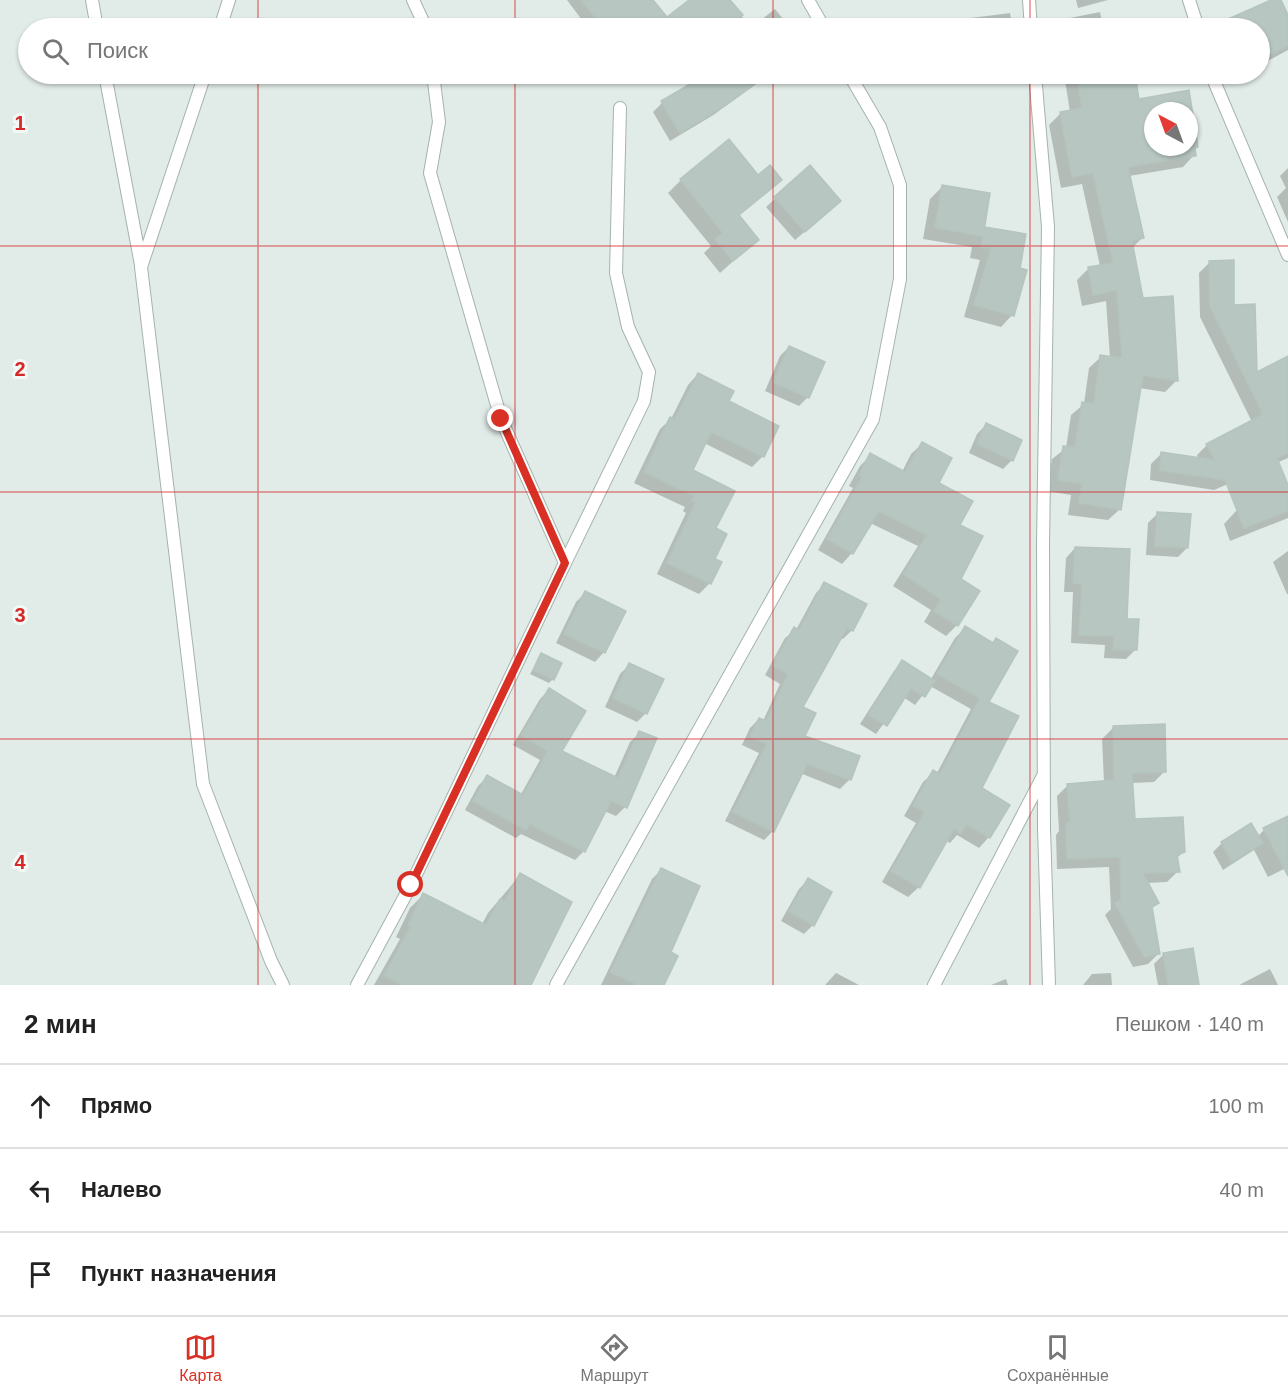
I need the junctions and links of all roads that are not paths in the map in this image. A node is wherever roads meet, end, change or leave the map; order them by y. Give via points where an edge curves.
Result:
1 (92, 0) edge
2 (229, 0) edge
3 (413, 0) edge
4 (808, 0) edge
5 (1029, 0) edge
6 (1189, 0) edge
7 (95, 18) edge
8 (223, 18) edge
9 (421, 18) edge
10 (818, 18) edge
11 (1030, 18) edge
12 (1195, 18) edge
13 (107, 84) edge
14 (202, 84) edge
15 (434, 84) edge
16 (855, 84) edge
17 (1036, 84) edge
18 (1215, 84) edge
19 (620, 108) dead end
20 (1288, 255) edge
21 (141, 267) junction
22 (565, 563) junction
23 (1044, 774) junction
24 (283, 985) edge
25 (357, 985) edge
26 (556, 985) edge
27 (934, 985) edge
28 (1049, 985) edge

1 - 7 lane
2 - 8 lane
3 - 9 lane
4 - 10 lane
5 - 11 lane
6 - 12 lane
13 - 21 lane
14 - 21 lane
15 - 22 lane via 439,122 430,173 501,419
16 - 26 lane via 879,127 900,185 900,279 873,419
17 - 23 lane via 1048,227
18 - 20 lane
19 - 22 lane via 616,273 628,327 649,372 644,401
21 - 24 lane via 203,784
22 - 25 lane via 411,885
23 - 27 lane
23 - 28 lane

